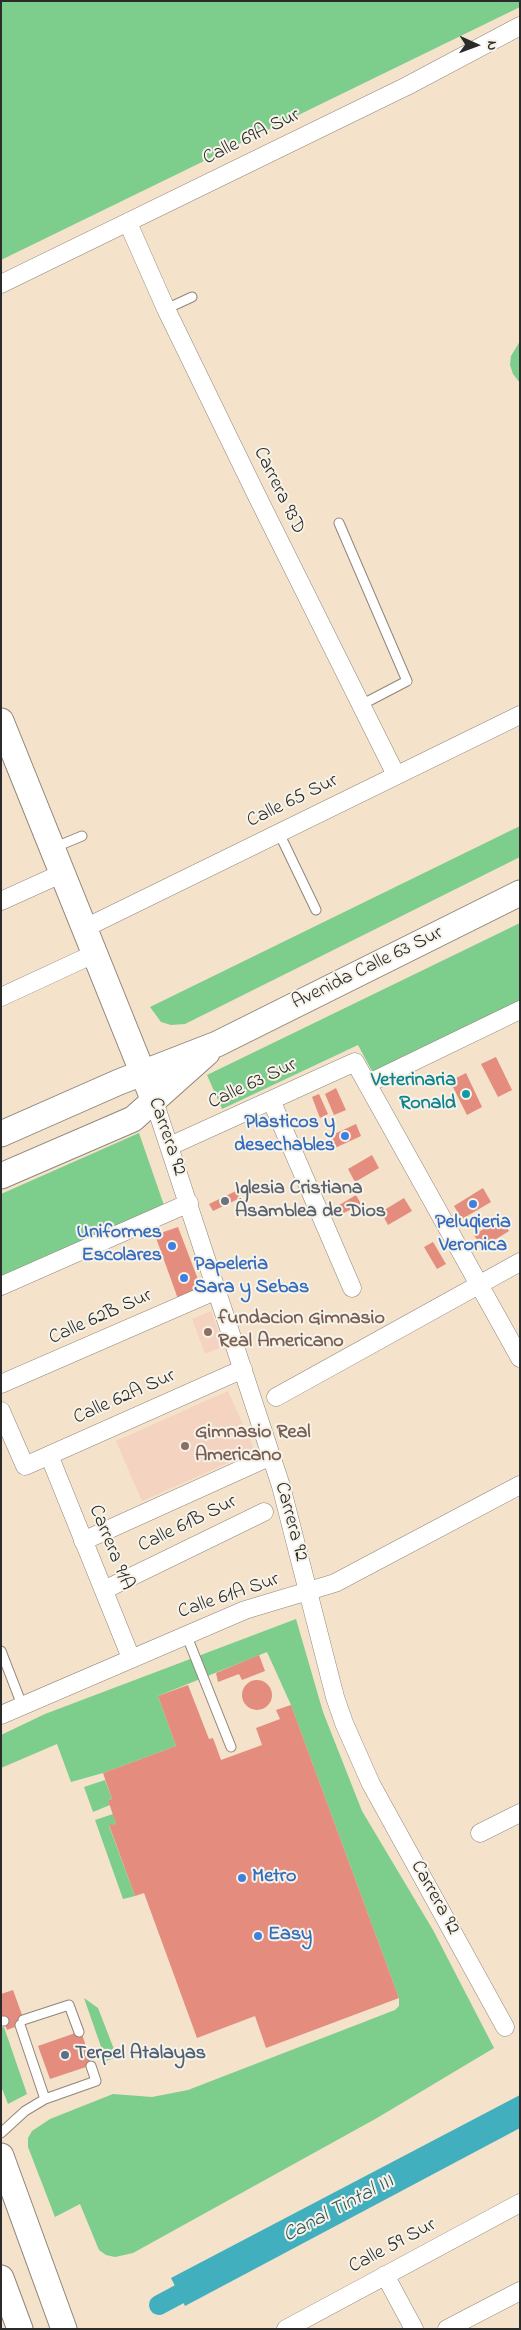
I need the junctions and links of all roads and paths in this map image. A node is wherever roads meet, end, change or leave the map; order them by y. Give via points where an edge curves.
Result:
1 (520, 26) edge
2 (128, 223) junction
3 (1, 284) edge
4 (192, 297) dead end
5 (166, 309) junction
6 (339, 524) dead end
7 (361, 706) junction
8 (520, 715) edge
9 (1, 721) edge
10 (396, 775) junction
11 (279, 833) junction
12 (82, 836) dead end
13 (53, 848) junction
14 (63, 872) junction
15 (520, 894) edge
16 (1, 900) edge
17 (316, 910) dead end
18 (85, 928) junction
19 (96, 953) junction
20 (1, 997) edge
21 (520, 1010) edge
22 (217, 1044) junction
23 (144, 1072) junction
24 (367, 1084) junction
25 (271, 1100) junction
26 (154, 1101) junction
27 (1, 1134) edge
28 (170, 1146) junction
29 (1, 1176) edge
30 (189, 1204) junction
31 (520, 1262) edge
32 (479, 1284) junction
33 (1, 1286) edge
34 (352, 1288) dead end
35 (217, 1290) junction
36 (520, 1358) edge
37 (243, 1369) junction
38 (1, 1384) edge
39 (276, 1397) dead end
40 (1, 1411) edge
41 (49, 1455) junction
42 (271, 1456) junction
43 (520, 1485) edge
44 (264, 1512) dead end
45 (83, 1541) junction
46 (104, 1590) junction
47 (309, 1592) junction
48 (186, 1634) junction
49 (1, 1651) edge
50 (131, 1658) junction
51 (22, 1705) junction
52 (1, 1715) edge
53 (231, 1747) dead end
54 (520, 1813) edge
55 (480, 1833) dead end
56 (505, 2027) dead end
57 (79, 2032) dead end
58 (91, 2066) dead end
59 (45, 2099) junction
60 (1, 2133) edge
61 (1, 2156) edge
62 (520, 2203) edge
63 (385, 2275) junction
64 (1, 2278) edge
65 (520, 2291) edge
66 (310, 2323) edge
67 (20, 2329) edge
68 (64, 2329) edge
69 (286, 2329) edge
70 (414, 2329) edge
71 (447, 2329) edge

1 - 2 street, Calle 69A Sur via 407,86
2 - 3 street, Calle 69A Sur
2 - 5 street, Carrera 93D
4 - 5 lane
5 - 7 street, Carrera 93D
6 - 7 lane via 406,681
7 - 10 street, Carrera 93D
8 - 10 street, Calle 65 Sur
9 - 13 main road, Carrera 92
10 - 11 street, Calle 65 Sur
11 - 17 lane
11 - 18 street, Calle 65 Sur
12 - 13 lane
13 - 14 main road, Carrera 92
14 - 16 street
14 - 18 main road, Carrera 92
15 - 22 main road, Avenida Calle 63 Sur
18 - 19 main road, Carrera 92
19 - 20 street
19 - 23 main road, Carrera 92
21 - 24 street
22 - 23 main road, Avenida Calle 63 Sur
22 - 26 main road, Avenida Calle 63 Sur
23 - 26 main road, Carrera 92
23 - 27 main road, Avenida Calle 63 Sur
24 - 25 street, Calle 63 Sur via 355,1062
24 - 32 street
25 - 28 street, Calle 63 Sur
25 - 34 street
26 - 28 street, Carrera 92
26 - 29 main road, Avenida Calle 63 Sur via 133,1119
28 - 30 street, Carrera 92
30 - 33 street
30 - 35 street, Carrera 92
31 - 32 street
32 - 36 street
32 - 39 street
35 - 37 street, Carrera 92
35 - 38 street, Calle 62B Sur
37 - 41 street, Calle 62A Sur
37 - 42 street, Carrera 92
40 - 41 street, Calle 62A Sur via 25,1466
41 - 45 street, Carrera 91A
42 - 45 street
42 - 47 street, Carrera 92
43 - 47 street, Calle 61A Sur via 367,1567
44 - 46 street, Calle 61B Sur
45 - 46 street, Carrera 91A
46 - 50 street, Carrera 91A
47 - 48 street, Calle 61A Sur via 245,1610
47 - 56 street, Carrera 92 via 335,1697 352,1745
48 - 50 street, Calle 61A Sur
48 - 53 lane
49 - 51 lane
50 - 51 street, Calle 61A Sur
51 - 52 street, Calle 61A Sur
54 - 55 street
57 - 59 lane via 69,2006 22,2022
58 - 59 lane via 96,2081
59 - 60 lane via 25,2111
61 - 68 main road
62 - 63 street, Calle 59 Sur
63 - 66 street, Calle 59 Sur
63 - 70 street
64 - 67 main road
65 - 71 street
66 - 69 street, Calle 59 Sur

